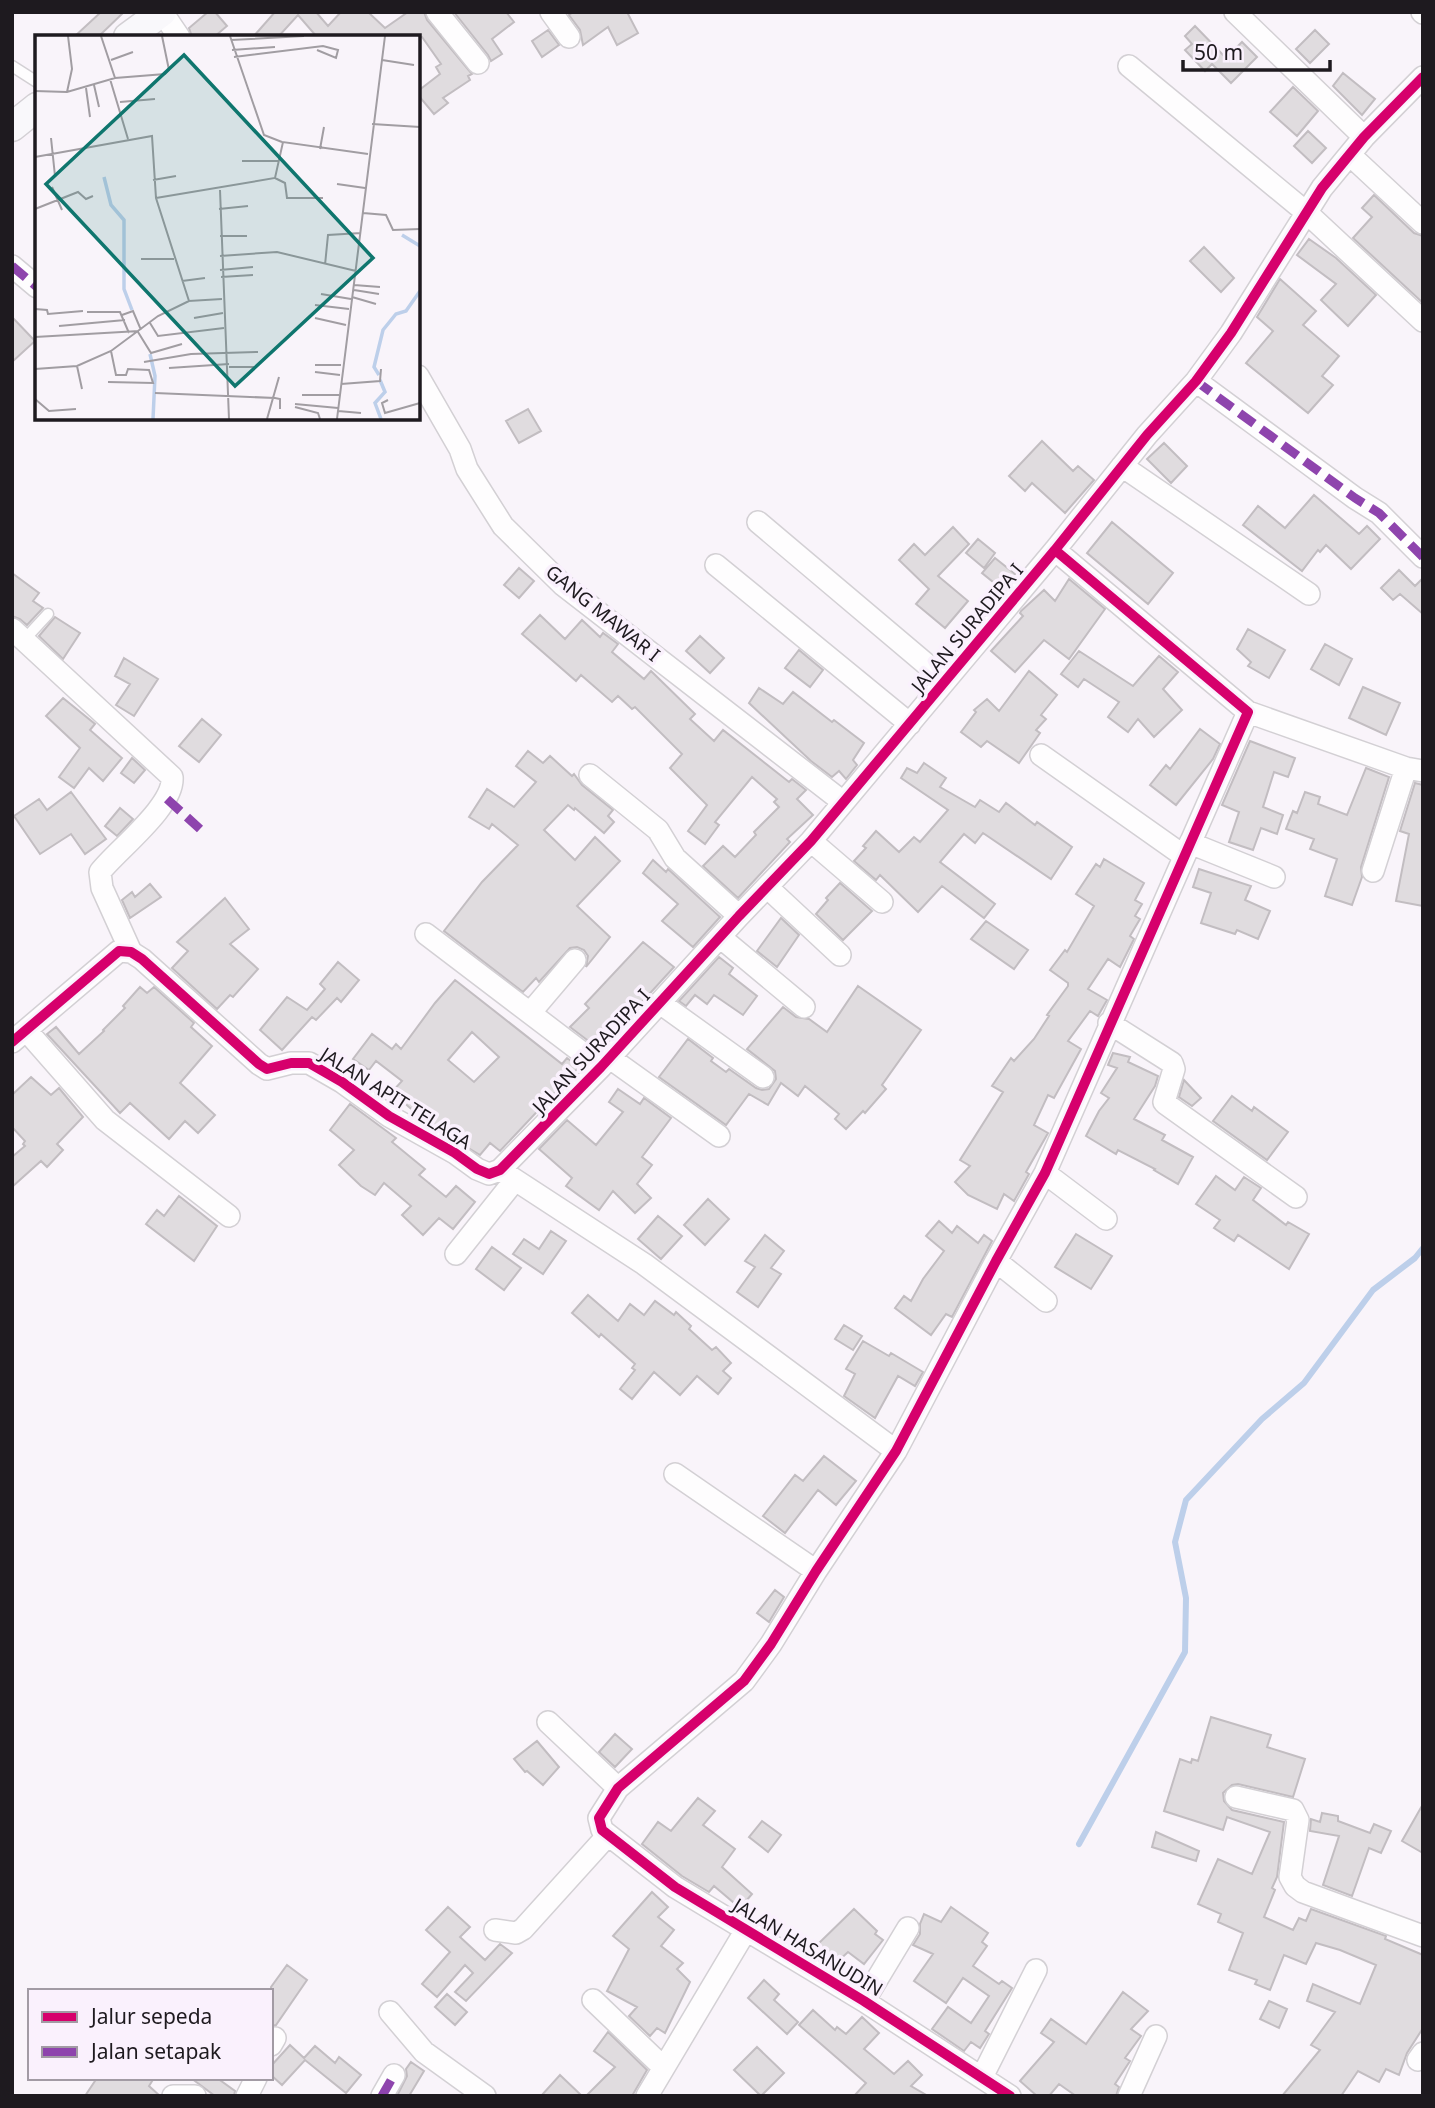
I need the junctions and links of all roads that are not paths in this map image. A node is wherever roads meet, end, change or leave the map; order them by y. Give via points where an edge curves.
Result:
1 (162, 12) edge
2 (437, 12) edge
3 (551, 12) edge
4 (1236, 12) edge
5 (131, 35) edge
6 (178, 35) edge
7 (569, 37) dead end
8 (478, 63) dead end
9 (12, 66) edge
10 (1129, 66) dead end
11 (1423, 77) edge
12 (35, 81) edge
13 (35, 109) edge
14 (12, 127) edge
15 (1364, 137) junction
16 (1350, 155) junction
17 (1307, 213) junction
18 (1423, 223) edge
19 (15, 272) edge
20 (35, 286) edge
21 (1423, 321) edge
22 (420, 379) edge
23 (1196, 381) junction
24 (1122, 466) junction
25 (758, 522) dead end
26 (1055, 550) junction
27 (1423, 557) edge
28 (716, 565) dead end
29 (1308, 594) dead end
30 (48, 614) dead end
31 (18, 634) edge
32 (945, 680) junction
33 (1248, 712) junction
34 (909, 724) junction
35 (1041, 755) dead end
36 (1415, 770) edge
37 (590, 775) dead end
38 (843, 802) junction
39 (811, 841) junction
40 (1187, 849) junction
41 (1373, 871) dead end
42 (1274, 877) dead end
43 (767, 887) junction
44 (882, 902) dead end
45 (739, 916) junction
46 (426, 934) dead end
47 (720, 937) junction
48 (131, 952) junction
49 (841, 956) dead end
50 (575, 960) dead end
51 (660, 1003) junction
52 (804, 1007) dead end
53 (530, 1013) junction
54 (1109, 1023) junction
55 (19, 1036) edge
56 (606, 1063) junction
57 (763, 1077) dead end
58 (719, 1136) dead end
59 (1045, 1173) junction
60 (507, 1175) junction
61 (1296, 1197) dead end
62 (229, 1216) dead end
63 (1105, 1219) dead end
64 (456, 1254) dead end
65 (996, 1261) junction
66 (1046, 1301) dead end
67 (896, 1451) junction
68 (675, 1474) dead end
69 (816, 1571) junction
70 (548, 1721) dead end
71 (618, 1788) junction
72 (1236, 1797) dead end
73 (604, 1827) junction
74 (908, 1928) dead end
75 (495, 1930) dead end
76 (746, 1930) junction
77 (1423, 1936) edge
78 (1036, 1970) dead end
79 (593, 2000) dead end
80 (864, 2001) junction
81 (390, 2012) dead end
82 (1156, 2036) dead end
83 (663, 2067) junction
84 (394, 2075) dead end
85 (982, 2077) junction
86 (255, 2080) edge
87 (173, 2096) edge
88 (195, 2096) edge
89 (247, 2096) edge
90 (382, 2096) edge
91 (485, 2096) edge
92 (647, 2096) edge
93 (1010, 2096) edge
94 (1129, 2096) edge

1 - 5 main road
1 - 6 street
2 - 8 street
3 - 7 street
4 - 15 street
9 - 12 lane
10 - 17 street
11 - 15 street, JALAN SURADIPA I
13 - 14 main road
15 - 16 street, JALAN SURADIPA I
16 - 17 street, JALAN SURADIPA I
16 - 18 street
17 - 21 street
17 - 23 street, JALAN SURADIPA I
19 - 20 street
22 - 38 street, GANG MAWAR I via 503,526 563,585
23 - 24 street, JALAN SURADIPA I
23 - 27 street via 1379,513
24 - 26 street, JALAN SURADIPA I
24 - 29 street
25 - 32 street
26 - 32 street, JALAN SURADIPA I
26 - 33 street
28 - 34 street
30 - 31 lane
31 - 48 street via 172,777 167,799 100,872 102,888
32 - 34 street, JALAN SURADIPA I
33 - 36 street
33 - 40 street
34 - 38 street, JALAN SURADIPA I
35 - 40 street
36 - 41 street
37 - 45 street via 658,830 675,858
38 - 39 street, JALAN SURADIPA I
39 - 43 street, JALAN SURADIPA I
39 - 44 street
40 - 42 street
40 - 54 street
43 - 45 street, JALAN SURADIPA I
43 - 49 street
45 - 47 street, JALAN SURADIPA I
46 - 53 street
47 - 51 street, JALAN SURADIPA I
47 - 52 street
48 - 55 street via 119,951
48 - 60 street, JALAN APIT TELAGA via 267,1069 309,1063 477,1169
50 - 53 street
51 - 56 street, JALAN SURADIPA I
51 - 57 street
53 - 56 street
54 - 59 street
54 - 61 street via 1172,1063 1166,1104
55 - 62 street via 105,1120
56 - 58 street
56 - 60 street, JALAN SURADIPA I
59 - 63 street
59 - 65 street
60 - 64 street, JALAN SURADIPA I
60 - 67 street via 644,1264
65 - 66 street
65 - 67 street
67 - 69 street
68 - 69 street
69 - 71 street via 744,1681
70 - 71 street
71 - 73 street
72 - 77 street via 1296,1813 1290,1877 1303,1892
73 - 75 street via 523,1929 516,1933
73 - 76 street, JALAN HASANUDIN via 675,1887
74 - 80 street
76 - 80 street, JALAN HASANUDIN
76 - 83 street
78 - 85 street
79 - 83 street
80 - 85 street, JALAN HASANUDIN
81 - 91 street via 424,2052
82 - 94 street
83 - 92 street
84 - 90 street
85 - 93 street, JALAN HASANUDIN
86 - 89 street
87 - 88 street

